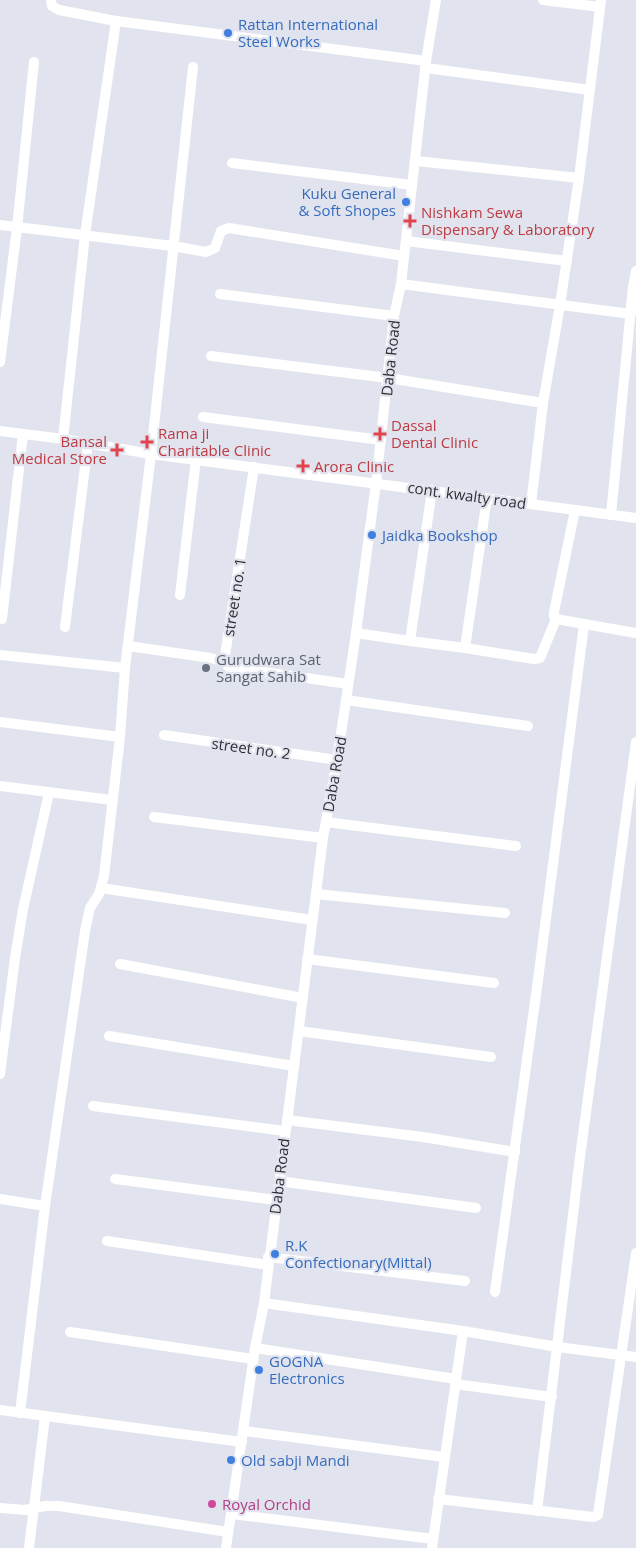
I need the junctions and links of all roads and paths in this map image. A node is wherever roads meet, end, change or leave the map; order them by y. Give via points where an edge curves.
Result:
1 (51, 0) edge
2 (436, 0) edge
3 (543, 0) edge
4 (601, 4) edge
5 (116, 21) junction
6 (34, 62) dead end
7 (426, 65) junction
8 (193, 67) dead end
9 (590, 90) junction
10 (416, 161) junction
11 (232, 163) dead end
12 (579, 178) junction
13 (412, 185) junction
14 (0, 225) edge
15 (17, 228) junction
16 (85, 236) junction
17 (406, 241) junction
18 (173, 246) junction
19 (404, 256) junction
20 (567, 261) junction
21 (636, 271) edge
22 (401, 284) junction
23 (635, 287) edge
24 (220, 294) dead end
25 (560, 305) junction
26 (630, 314) junction
27 (394, 316) junction
28 (211, 356) dead end
29 (0, 362) edge
30 (388, 378) junction
31 (543, 404) junction
32 (203, 416) dead end
33 (0, 431) edge
34 (23, 434) junction
35 (63, 439) junction
36 (380, 440) junction
37 (88, 443) junction
38 (150, 454) junction
39 (196, 459) junction
40 (254, 466) junction
41 (376, 483) junction
42 (432, 490) junction
43 (487, 498) junction
44 (531, 504) junction
45 (575, 510) junction
46 (611, 515) junction
47 (636, 518) edge
48 (180, 595) dead end
49 (2, 619) dead end
50 (556, 620) junction
51 (584, 625) junction
52 (65, 627) dead end
53 (356, 633) junction
54 (636, 633) edge
55 (410, 641) junction
56 (128, 646) junction
57 (465, 648) junction
58 (0, 655) edge
59 (224, 662) junction
60 (125, 668) junction
61 (348, 684) junction
62 (346, 700) junction
63 (0, 722) edge
64 (528, 726) dead end
65 (164, 736) dead end
66 (120, 737) junction
67 (636, 742) edge
68 (337, 760) junction
69 (0, 786) edge
70 (49, 793) junction
71 (112, 800) junction
72 (154, 817) dead end
73 (326, 822) junction
74 (323, 838) junction
75 (516, 846) dead end
76 (101, 888) junction
77 (316, 894) junction
78 (506, 913) dead end
79 (312, 920) junction
80 (308, 959) junction
81 (120, 964) dead end
82 (494, 983) dead end
83 (302, 998) junction
84 (299, 1031) junction
85 (109, 1036) dead end
86 (491, 1057) dead end
87 (294, 1066) junction
88 (0, 1074) edge
89 (93, 1106) dead end
90 (287, 1120) junction
91 (285, 1130) junction
92 (515, 1152) junction
93 (115, 1179) dead end
94 (279, 1181) junction
95 (0, 1199) edge
96 (276, 1200) junction
97 (45, 1206) junction
98 (476, 1208) dead end
99 (107, 1241) dead end
100 (636, 1253) edge
101 (268, 1261) junction
102 (465, 1281) dead end
103 (495, 1292) dead end
104 (264, 1303) junction
105 (463, 1331) junction
106 (70, 1332) dead end
107 (558, 1347) junction
108 (255, 1348) junction
109 (622, 1355) junction
110 (636, 1357) edge
111 (253, 1359) junction
112 (455, 1381) junction
113 (552, 1398) junction
114 (0, 1410) edge
115 (20, 1413) junction
116 (46, 1417) junction
117 (244, 1432) junction
118 (242, 1442) junction
119 (444, 1457) junction
120 (438, 1499) junction
121 (0, 1508) edge
122 (35, 1508) junction
123 (538, 1511) junction
124 (232, 1514) junction
125 (228, 1532) junction
126 (432, 1544) edge
127 (30, 1548) edge
128 (226, 1548) edge

1 - 5 street via 52,6 59,10
2 - 7 street, Daba Road
3 - 4 street
4 - 9 street
5 - 7 street
5 - 16 street
6 - 15 street
7 - 9 street
7 - 10 street, Daba Road
8 - 18 street
9 - 12 street
10 - 12 street
10 - 13 street, Daba Road
11 - 13 street
12 - 20 street
13 - 17 street, Daba Road
14 - 15 street
15 - 16 street
15 - 29 street
16 - 18 street
16 - 35 street
17 - 19 street, Daba Road
17 - 20 street
18 - 19 street via 212,251 217,246 221,230 229,228
18 - 38 street
19 - 22 street, Daba Road
20 - 25 street
21 - 23 street
22 - 25 street
22 - 27 street, Daba Road
23 - 26 street
24 - 27 street
25 - 26 street
25 - 31 street
26 - 46 street
27 - 30 street, Daba Road
28 - 30 street
30 - 31 street
30 - 36 street, Daba Road
31 - 44 street
32 - 36 street
33 - 34 street, cont. kwalty road
34 - 35 street, cont. kwalty road
34 - 49 street
35 - 37 street, cont. kwalty road
36 - 41 street, Daba Road
37 - 38 street, cont. kwalty road
37 - 52 street
38 - 39 street, cont. kwalty road
38 - 56 street
39 - 40 street, cont. kwalty road
39 - 48 street
40 - 41 street, cont. kwalty road
40 - 59 street, street no. 1
41 - 42 street, cont. kwalty road
41 - 53 street, Daba Road
42 - 43 street, cont. kwalty road
42 - 55 street
43 - 44 street, cont. kwalty road
43 - 57 street
44 - 45 street, cont. kwalty road
45 - 46 street, cont. kwalty road
45 - 50 street via 554,612
46 - 47 street, cont. kwalty road
50 - 51 street
50 - 57 street via 542,655 537,659
51 - 54 street
51 - 92 street
53 - 55 street
53 - 61 street, Daba Road
55 - 57 street
56 - 59 street
56 - 60 street
58 - 60 street
59 - 61 street via 229,667
60 - 66 street
61 - 62 street, Daba Road
62 - 64 street
62 - 68 street, Daba Road
63 - 66 street
65 - 68 street, street no. 2
66 - 71 street
67 - 107 street
68 - 73 street, Daba Road
69 - 70 street
70 - 71 street
70 - 88 street via 23,908
71 - 76 street
72 - 74 street
73 - 74 street, Daba Road
73 - 75 street
74 - 77 street, Daba Road
76 - 79 street
76 - 97 street via 88,915
77 - 78 street
77 - 79 street, Daba Road
79 - 80 street, Daba Road
80 - 82 street
80 - 83 street, Daba Road
81 - 83 street
83 - 84 street, Daba Road
84 - 86 street
84 - 87 street, Daba Road
85 - 87 street
87 - 90 street, Daba Road
89 - 91 street
90 - 91 street, Daba Road
90 - 92 street
91 - 94 street, Daba Road
92 - 103 street
93 - 96 street
94 - 96 street, Daba Road
94 - 98 street
95 - 97 street
96 - 101 street, Daba Road
97 - 115 street
99 - 101 street
100 - 109 street
101 - 102 street
101 - 104 street, Daba Road
104 - 105 street
104 - 108 street, Daba Road
105 - 107 street
105 - 112 street
106 - 111 street
107 - 109 street
107 - 113 street
108 - 111 street, Daba Road
108 - 112 street
109 - 110 street
109 - 123 street via 598,1515
111 - 117 street, Daba Road
112 - 113 street
112 - 119 street
113 - 123 street
114 - 115 street
115 - 116 street
116 - 118 street
116 - 122 street
117 - 118 street, Daba Road
117 - 119 street
118 - 124 street, Daba Road
119 - 120 street
120 - 123 street
120 - 126 street
121 - 122 street
122 - 125 street via 59,1506
122 - 127 street
124 - 125 street, Daba Road
124 - 126 street
125 - 128 street, Daba Road

